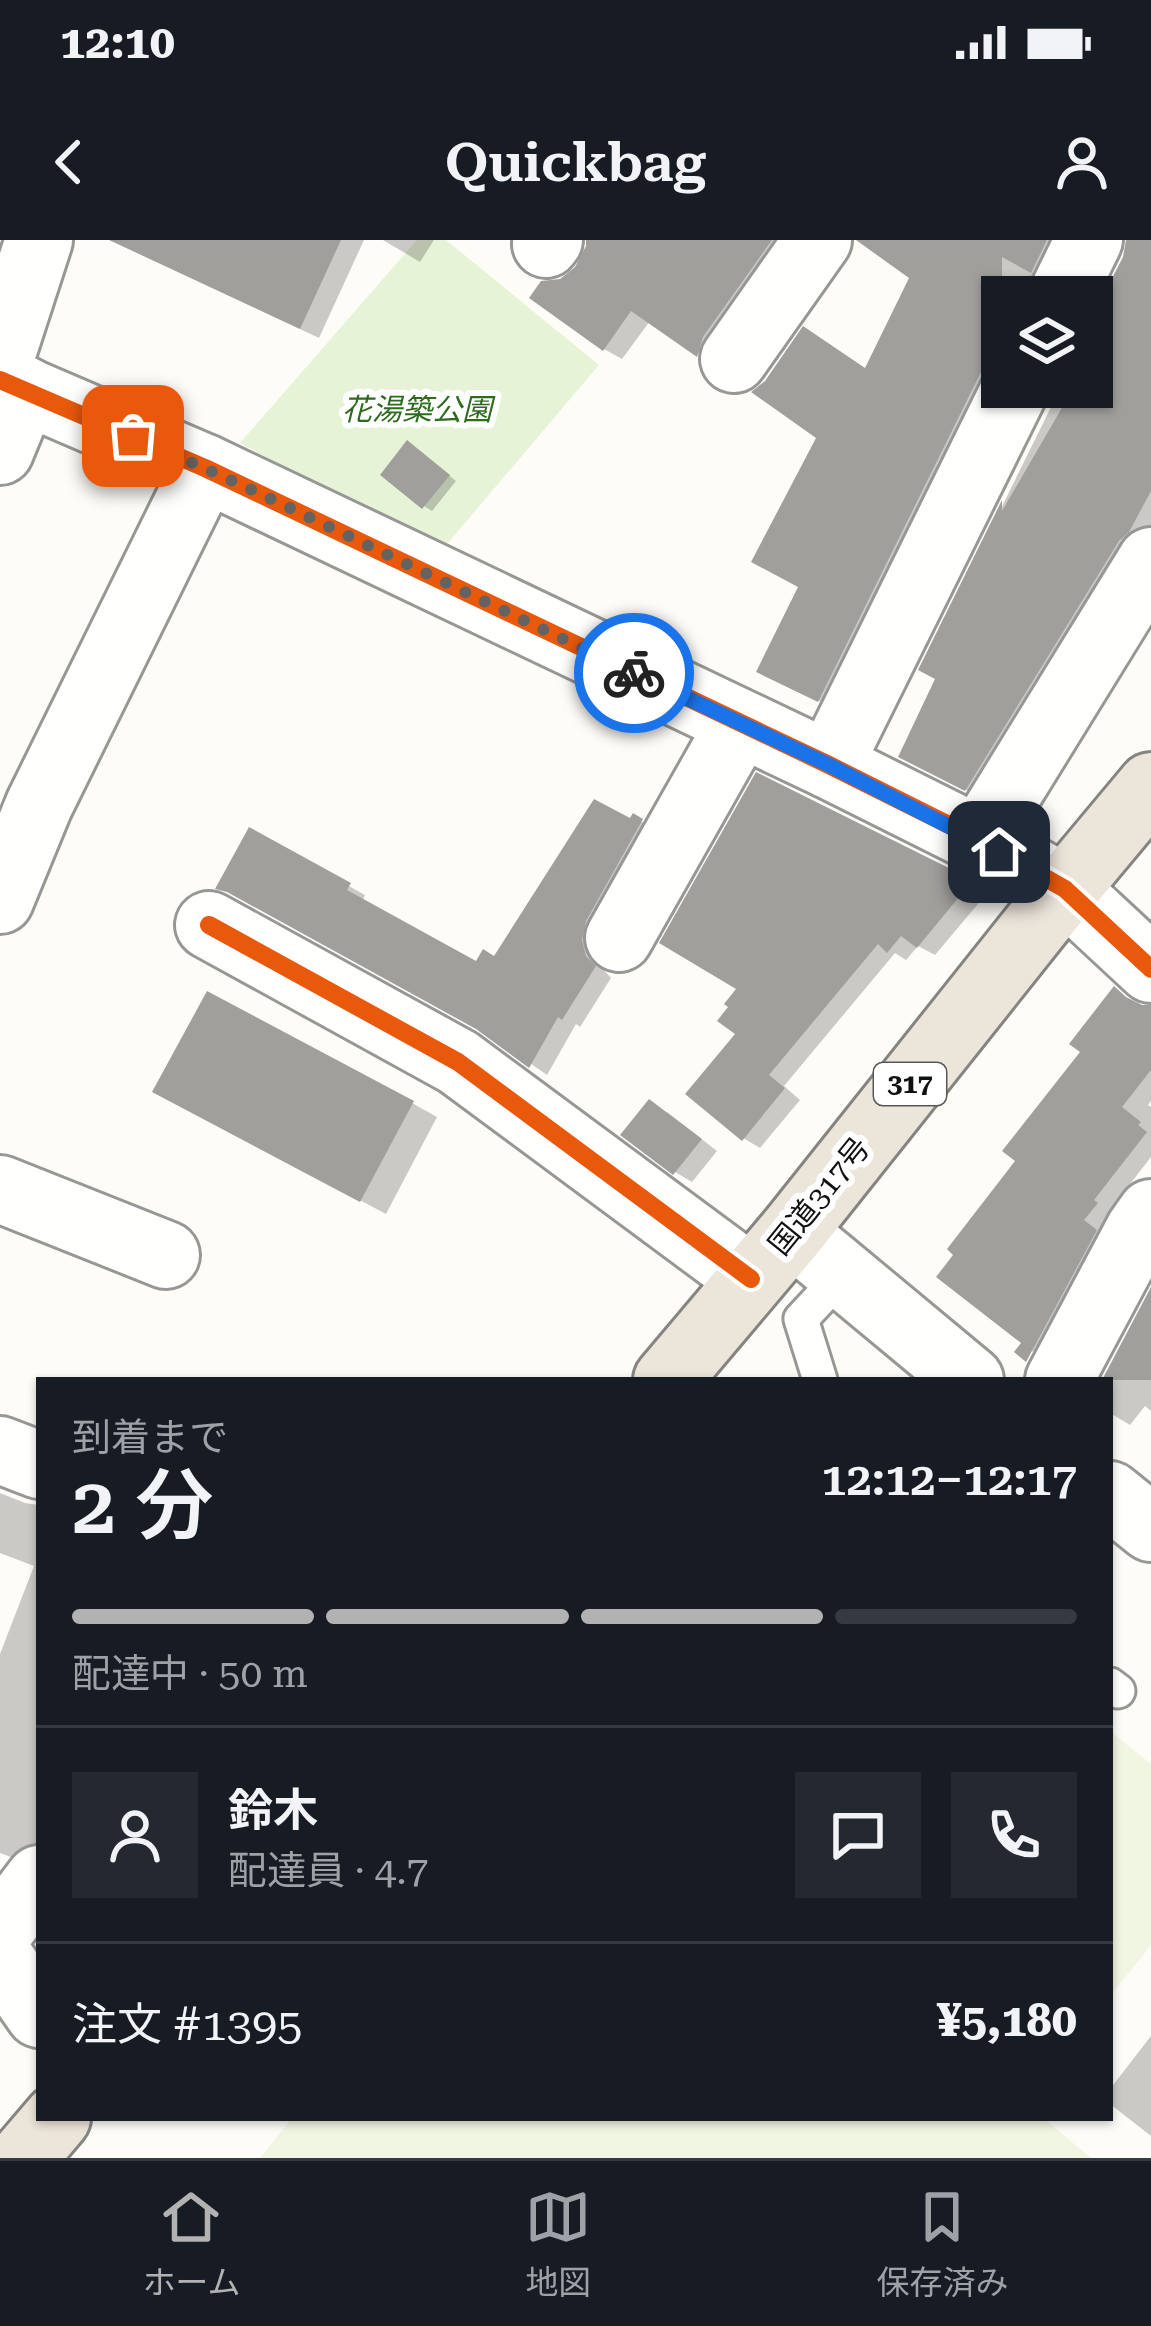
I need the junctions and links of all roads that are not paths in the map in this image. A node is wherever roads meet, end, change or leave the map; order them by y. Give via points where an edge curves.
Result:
1 (39, 240) edge
2 (818, 240) edge
3 (1089, 240) edge
4 (1071, 276) edge
5 (734, 359) dead end
6 (8, 377) edge
7 (1006, 408) edge
8 (0, 451) edge
9 (205, 468) junction
10 (1151, 560) edge
11 (740, 724) junction
12 (829, 765) junction
13 (1151, 786) edge
14 (979, 840) junction
15 (1065, 889) junction
16 (0, 901) edge
17 (209, 925) dead end
18 (619, 938) dead end
19 (1151, 970) edge
20 (0, 1189) edge
21 (1151, 1214) edge
22 (166, 1255) dead end
23 (771, 1255) junction
24 (843, 1274) junction
25 (669, 1377) edge
26 (819, 1377) edge
27 (966, 1377) edge
28 (1061, 1377) edge
29 (0, 1450) edge
30 (36, 1464) edge
31 (1113, 1497) edge
32 (1151, 1528) edge
33 (36, 1883) edge
34 (0, 1930) edge
35 (0, 1958) edge
36 (36, 2010) edge
37 (54, 2121) edge
38 (23, 2158) edge

1 - 6 street
2 - 5 street
3 - 4 street
6 - 8 street
6 - 9 street
7 - 12 street
9 - 11 street
9 - 16 street
10 - 14 street
11 - 12 street
11 - 18 street
12 - 14 street
13 - 15 highway, 国道317号 / 317
14 - 15 street
15 - 19 street
15 - 23 highway, 国道317号 / 317
17 - 23 street via 458,1062
20 - 22 street
21 - 28 street
23 - 24 street
23 - 25 highway, 国道317号 / 317
24 - 26 lane via 801,1319
24 - 27 street
29 - 30 street
31 - 32 street
33 - 34 street
35 - 36 street
37 - 38 highway

